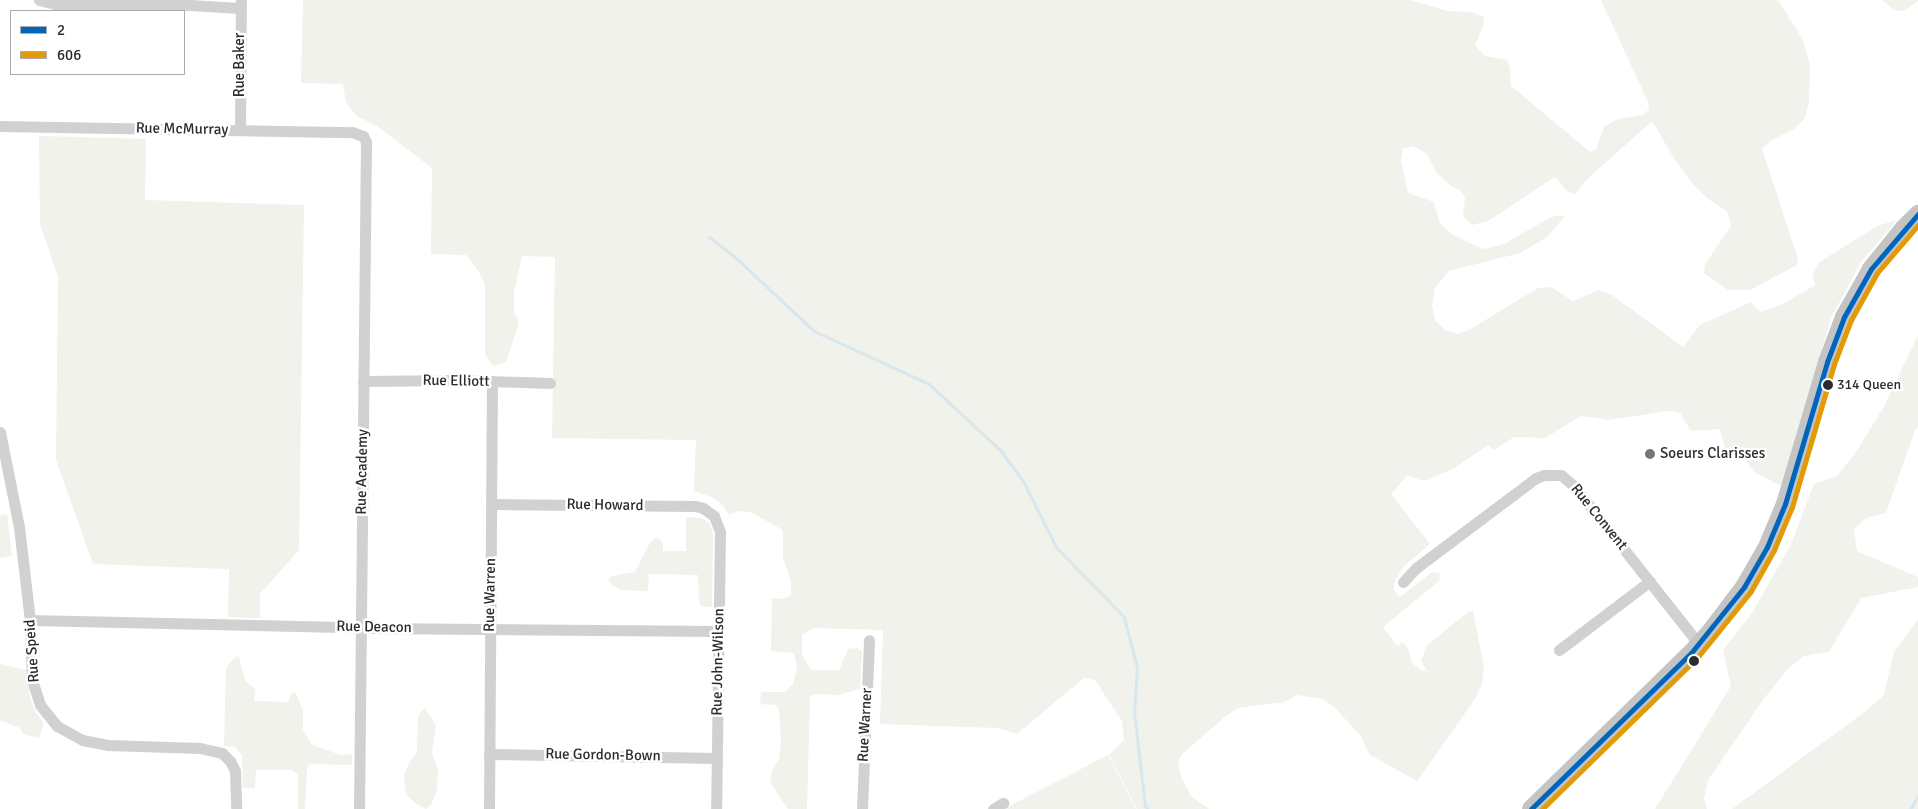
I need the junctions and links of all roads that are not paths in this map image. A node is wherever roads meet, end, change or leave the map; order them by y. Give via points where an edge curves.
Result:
1 (39, 0) edge
2 (124, 3) edge
3 (241, 4) edge
4 (0, 126) edge
5 (240, 130) junction
6 (363, 136) joint
7 (1917, 215) edge
8 (363, 380) junction
9 (492, 381) junction
10 (550, 383) dead end
11 (0, 432) edge
12 (2, 458) edge
13 (493, 504) junction
14 (714, 516) joint
15 (1650, 581) junction
16 (1403, 582) dead end
17 (30, 620) junction
18 (360, 627) junction
19 (489, 629) junction
20 (718, 631) junction
21 (869, 640) dead end
22 (1699, 644) junction
23 (1559, 650) dead end
24 (489, 754) junction
25 (716, 758) junction
26 (236, 809) edge
27 (359, 809) edge
28 (489, 809) edge
29 (716, 809) edge
30 (862, 809) edge
31 (1531, 809) edge

1 - 2 street via 55,4
2 - 3 street
3 - 5 street, Rue Baker
4 - 5 street, Rue McMurray
5 - 6 street, Rue McMurray via 352,132
6 - 8 street, Rue Academy via 367,150
7 - 22 main road via 1881,256 1851,303 1833,342 1794,480 1773,534 1744,587
8 - 9 street, Rue Elliott
8 - 18 street, Rue Academy
9 - 10 street, Rue Elliott
9 - 13 street, Rue Warren
11 - 12 street, Rue Speid
12 - 17 street, Rue Speid via 17,516
13 - 14 street, Rue Howard via 695,506
13 - 19 street, Rue Warren
14 - 20 street, Rue John-Wilson via 720,532
15 - 16 street, Rue Convent via 1574,486 1553,474 1529,483 1416,568
15 - 22 street, Rue Convent
15 - 23 street
17 - 18 street, Rue Deacon
17 - 26 street, Rue Speid via 35,693 57,726 95,743 200,748 222,753 235,770
18 - 19 street, Rue Deacon
18 - 27 street, Rue Academy
19 - 20 street, Rue Deacon
19 - 24 street, Rue Warren
20 - 25 street, Rue John-Wilson
21 - 30 street, Rue Warner
22 - 31 main road
24 - 25 street, Rue Gordon-Bown
24 - 28 street, Rue Warren
25 - 29 street, Rue John-Wilson

